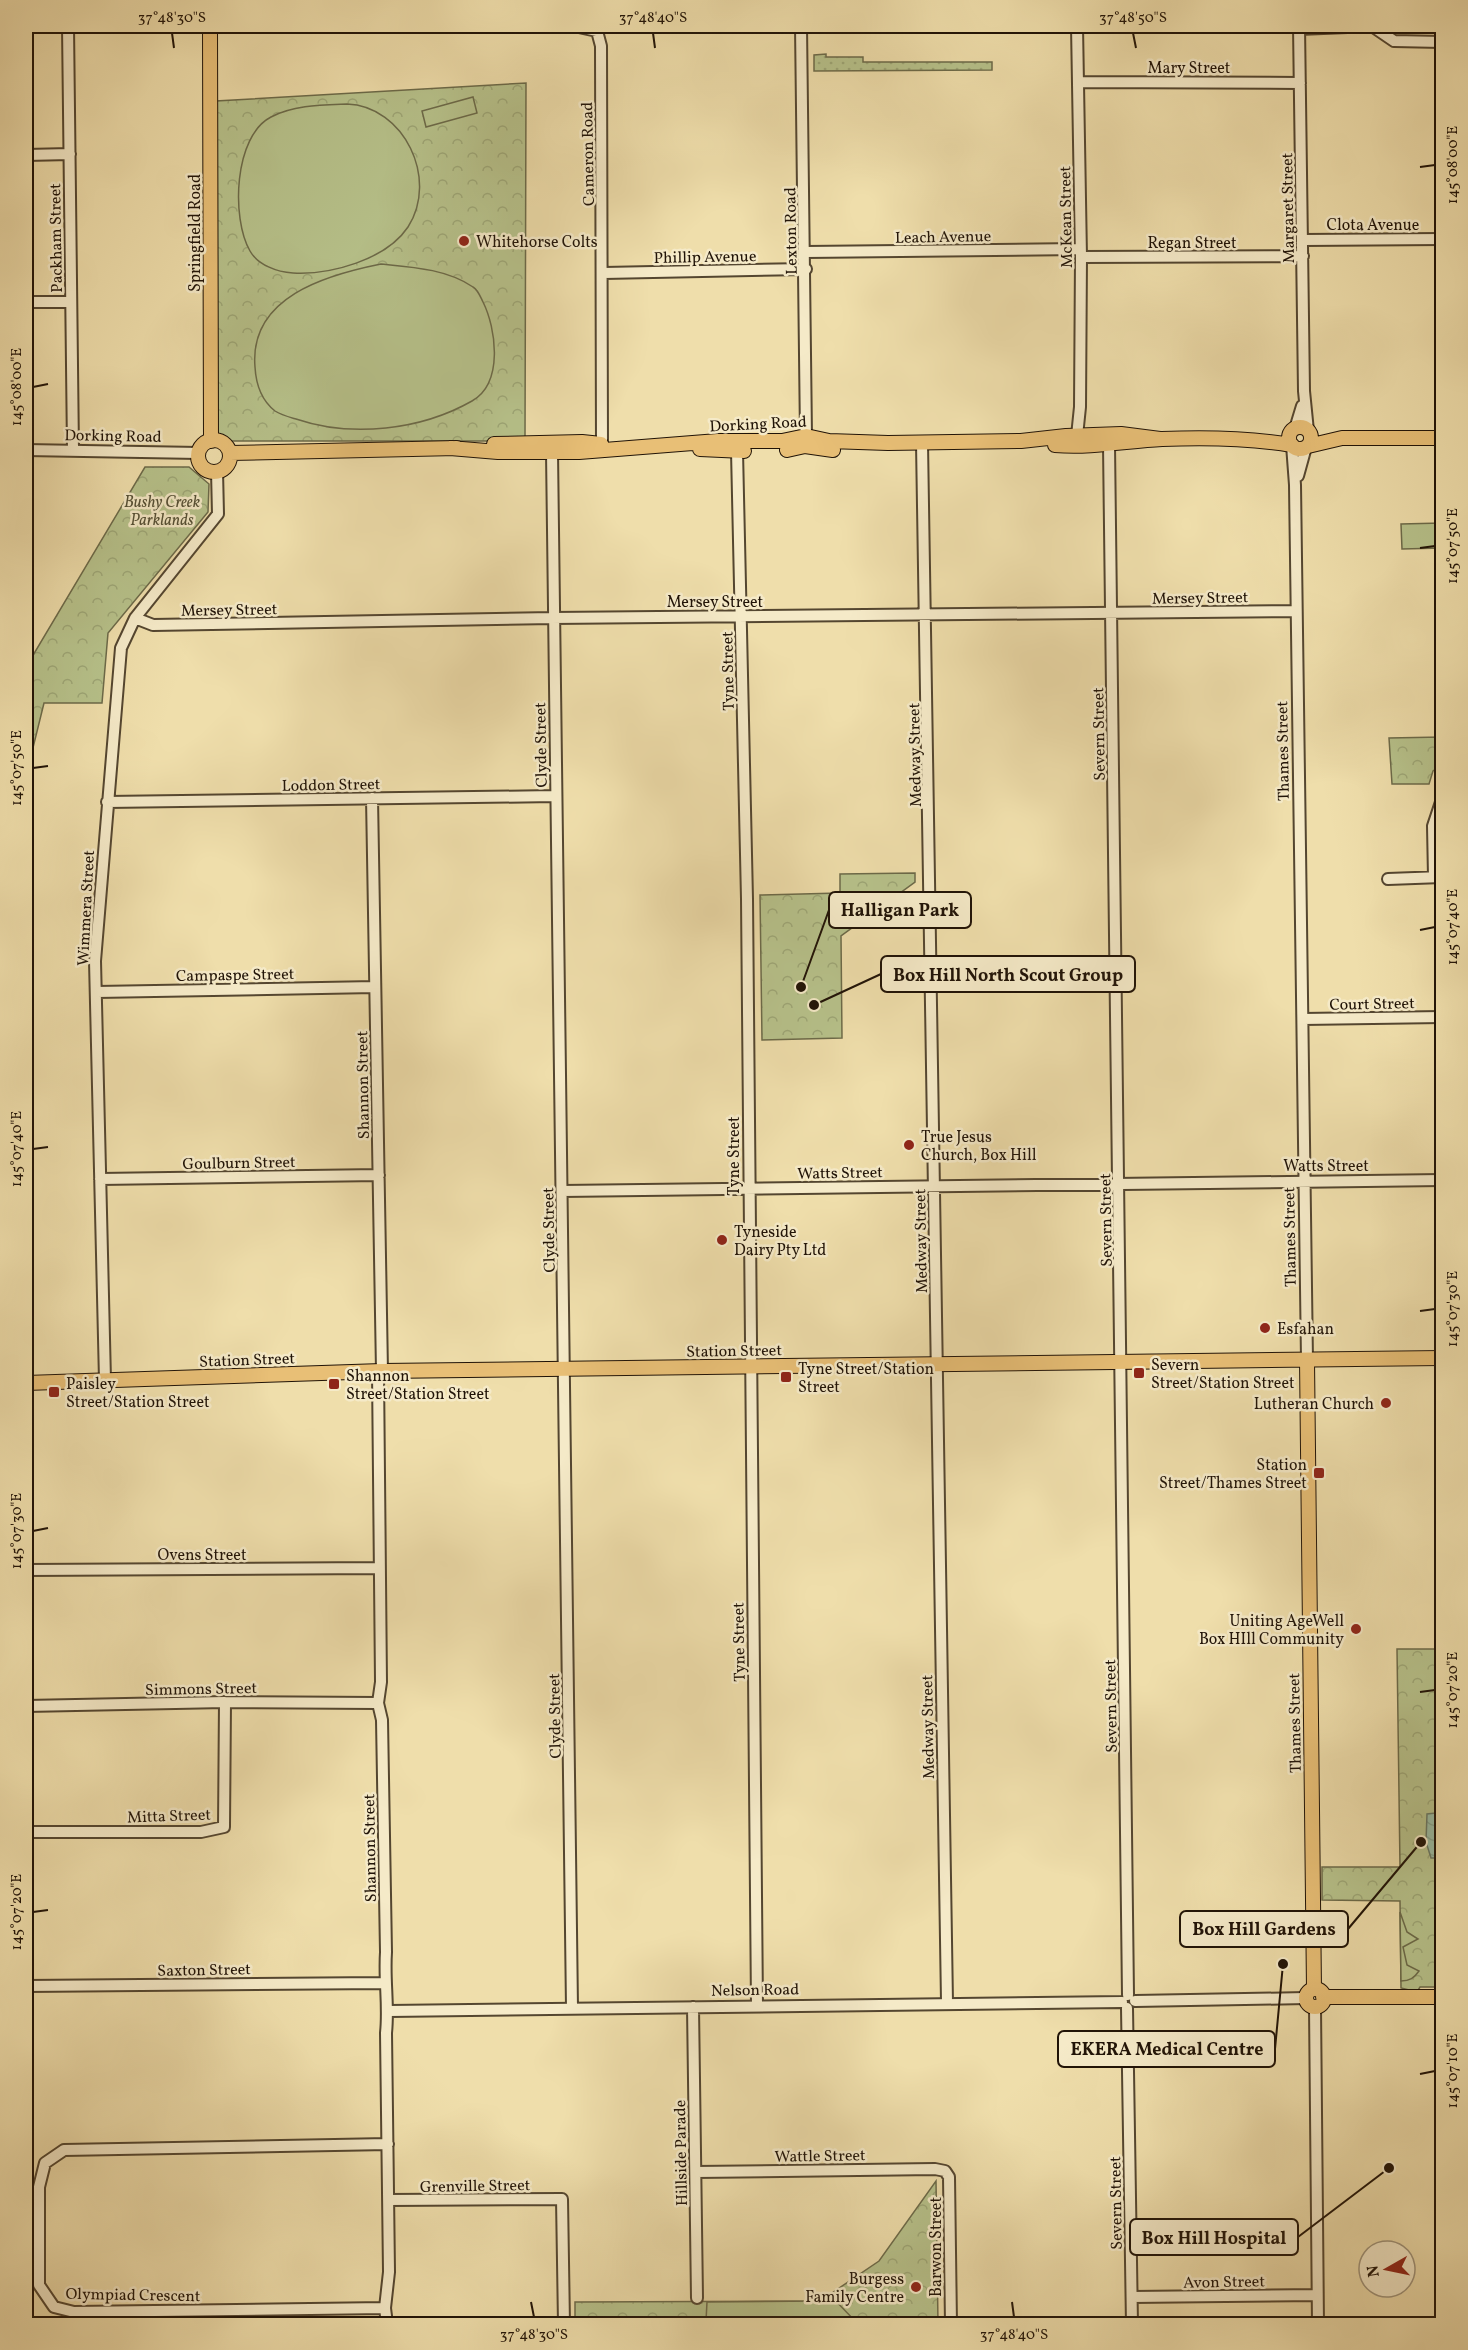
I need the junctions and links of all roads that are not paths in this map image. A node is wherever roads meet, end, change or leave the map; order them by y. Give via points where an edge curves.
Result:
1 (68, 26) edge
2 (210, 26) edge
3 (232, 26) edge
4 (574, 26) edge
5 (801, 26) edge
6 (1077, 26) edge
7 (1299, 27) edge
8 (1443, 42) edge
9 (1077, 82) junction
10 (1300, 83) junction
11 (26, 154) edge
12 (69, 154) junction
13 (1443, 239) edge
14 (1303, 240) junction
15 (806, 252) junction
16 (1080, 253) junction
17 (1303, 256) junction
18 (806, 269) junction
19 (604, 273) junction
20 (26, 302) edge
21 (71, 302) junction
22 (1301, 430) junction
23 (806, 436) junction
24 (1081, 436) junction
25 (1342, 438) junction
26 (1443, 438) edge
27 (1256, 439) junction
28 (1161, 440) junction
29 (210, 441) junction
30 (1021, 441) junction
31 (888, 443) junction
32 (922, 443) junction
33 (1109, 445) junction
34 (665, 446) junction
35 (1299, 446) junction
36 (602, 447) junction
37 (502, 448) junction
38 (26, 450) edge
39 (73, 450) junction
40 (737, 451) junction
41 (552, 452) junction
42 (199, 453) junction
43 (230, 453) junction
44 (217, 471) junction
45 (1296, 611) junction
46 (926, 614) junction
47 (1111, 614) junction
48 (741, 616) junction
49 (135, 618) junction
50 (553, 618) junction
51 (555, 796) junction
52 (372, 798) junction
53 (1443, 799) edge
54 (107, 802) junction
55 (1438, 877) edge
56 (1388, 879) dead end
57 (375, 987) junction
58 (97, 992) junction
59 (1443, 1017) edge
60 (1303, 1018) junction
61 (379, 1175) junction
62 (100, 1179) junction
63 (1305, 1180) junction
64 (1443, 1180) edge
65 (1120, 1184) junction
66 (934, 1185) junction
67 (749, 1188) junction
68 (562, 1191) junction
69 (1443, 1358) edge
70 (1307, 1360) junction
71 (1122, 1363) junction
72 (936, 1365) junction
73 (750, 1366) junction
74 (565, 1370) junction
75 (380, 1371) junction
76 (105, 1380) junction
77 (26, 1383) edge
78 (379, 1568) junction
79 (26, 1570) edge
80 (225, 1702) junction
81 (378, 1703) junction
82 (26, 1706) edge
83 (26, 1832) edge
84 (384, 1983) junction
85 (26, 1986) edge
86 (1443, 1997) edge
87 (1315, 1998) junction
88 (1128, 2001) junction
89 (947, 2002) junction
90 (757, 2006) junction
91 (693, 2007) junction
92 (572, 2008) junction
93 (389, 2011) junction
94 (388, 2144) junction
95 (945, 2171) joint
96 (696, 2172) junction
97 (388, 2200) junction
98 (1317, 2295) junction
99 (1132, 2297) junction
100 (697, 2298) dead end
101 (385, 2308) junction
102 (165, 2311) junction
103 (166, 2325) edge
104 (387, 2325) edge
105 (564, 2325) edge
106 (951, 2325) edge
107 (1132, 2325) edge
108 (1318, 2325) edge

1 - 12 street, Packham Street
2 - 3 street
2 - 29 main road, Springfield Road
4 - 19 street, Cameron Road via 597,31 601,46
5 - 15 street, Lexton Road
6 - 9 street, McKean Street
7 - 8 street via 1371,26 1394,42
7 - 10 street, Margaret Street
9 - 10 street, Mary Street
9 - 16 street, McKean Street
10 - 14 street, Margaret Street
11 - 12 street
12 - 21 street, Packham Street
13 - 14 street, Clota Avenue
14 - 17 street, Margaret Street
15 - 16 street, Leach Avenue
15 - 18 street, Lexton Road
16 - 17 street, Regan Street
16 - 24 street, McKean Street
17 - 22 street, Margaret Street
18 - 19 street, Phillip Avenue
18 - 23 street, Lexton Road
19 - 36 street, Cameron Road
20 - 21 street
21 - 39 street, Packham Street
22 - 25 main road, Dorking Road
22 - 27 main road, Dorking Road
22 - 35 main road via 1290,436
22 - 35 main road via 1311,441
23 - 31 main road, Dorking Road via 829,441
23 - 34 main road, Dorking Road via 782,441
24 - 28 main road, Dorking Road via 1121,434
24 - 30 main road, Dorking Road
25 - 26 main road, Dorking Road
25 - 35 main road, Dorking Road
27 - 28 main road, Dorking Road
27 - 35 main road, Dorking Road
28 - 33 main road, Dorking Road
29 - 42 main road
29 - 43 main road via 224,444
30 - 32 main road, Dorking Road
30 - 33 main road, Dorking Road
31 - 32 main road, Dorking Road
31 - 40 main road, Dorking Road via 835,450 805,446
32 - 46 street, Medway Street
33 - 47 street, Severn Street
34 - 36 main road, Dorking Road
34 - 40 main road, Dorking Road
35 - 45 street, Thames Street via 1295,485
36 - 37 main road, Dorking Road via 582,442
36 - 41 main road, Dorking Road
37 - 41 main road, Dorking Road
37 - 43 main road, Dorking Road
38 - 39 street, Dorking Road
39 - 42 street, Dorking Road
40 - 48 street, Tyne Street
41 - 50 street, Clyde Street
42 - 44 main road via 204,468
43 - 44 main road via 226,467
44 - 49 street, Wimmera Street via 218,514
45 - 47 street, Mersey Street
45 - 60 street, Thames Street
46 - 47 street, Mersey Street
46 - 48 street, Mersey Street
46 - 66 street, Medway Street
47 - 65 street, Severn Street
48 - 50 street, Mersey Street
48 - 67 street, Tyne Street
49 - 50 street, Mersey Street via 145,624 162,625
49 - 54 street, Wimmera Street via 121,648
50 - 51 street, Clyde Street
51 - 52 street, Loddon Street
51 - 68 street, Clyde Street
52 - 54 street, Loddon Street
52 - 57 street, Shannon Street
53 - 55 street via 1433,826
54 - 58 street, Wimmera Street via 95,961
55 - 56 street
57 - 58 street, Campaspe Street
57 - 61 street, Shannon Street
58 - 62 street, Wimmera Street
59 - 60 street, Court Street
60 - 63 street, Thames Street
61 - 62 street, Goulburn Street
61 - 75 street, Shannon Street
62 - 76 street, Wimmera Street
63 - 64 street, Watts Street
63 - 65 street, Watts Street
63 - 70 street, Thames Street
65 - 66 street, Watts Street
65 - 71 street, Severn Street
66 - 67 street, Watts Street
66 - 72 street, Medway Street
67 - 68 street, Watts Street
67 - 73 street, Tyne Street
68 - 74 street, Clyde Street
69 - 70 main road, Station Street
70 - 71 main road, Station Street
70 - 87 main road, Thames Street
71 - 72 main road, Station Street
71 - 88 street, Severn Street
72 - 73 main road, Station Street
72 - 89 street, Medway Street
73 - 74 main road, Station Street
73 - 90 street, Tyne Street
74 - 75 main road, Station Street
74 - 92 street, Clyde Street
75 - 76 main road, Station Street
75 - 78 street, Shannon Street
76 - 77 main road, Station Street
78 - 79 street, Ovens Street
78 - 81 street, Shannon Street
80 - 81 street, Simmons Street
80 - 82 street, Simmons Street
80 - 83 street, Mitta Street via 224,1827 201,1832
81 - 84 street, Shannon Street via 382,1720
84 - 85 street, Saxton Street
84 - 93 street, Shannon Street
86 - 87 main road, Nelson Road
87 - 88 street, Nelson Road
87 - 98 street, Thames Street
88 - 89 street, Nelson Road
88 - 99 street, Severn Street
89 - 90 street, Nelson Road
90 - 91 street, Nelson Road
91 - 92 street, Nelson Road
91 - 96 street, Hillside Parade
92 - 93 street, Nelson Road
93 - 94 street, Shannon Street
94 - 97 street, Shannon Street
94 - 102 street, Olympiad Crescent via 64,2150 45,2163 39,2187 39,2285 54,2307 74,2312
95 - 96 street, Wattle Street
95 - 106 street, Barwon Street via 949,2177
96 - 100 street, Hillside Parade
97 - 101 street, Shannon Street
97 - 105 street, Grenville Street via 562,2199
98 - 99 street, Avon Street
98 - 108 street, Thames Street
99 - 107 street, Severn Street
101 - 102 street, Olympiad Crescent
101 - 104 street, Shannon Street
102 - 103 street

